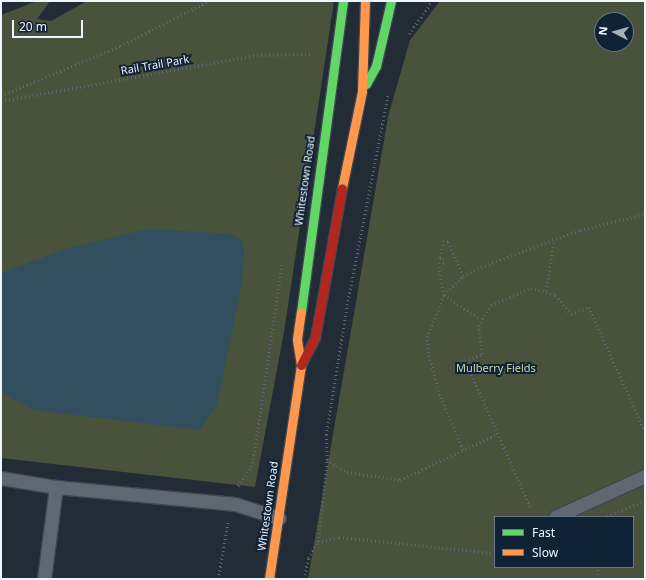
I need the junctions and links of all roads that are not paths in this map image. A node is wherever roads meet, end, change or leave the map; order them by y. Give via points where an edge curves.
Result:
1 (343, 1) edge
2 (366, 1) edge
3 (392, 1) edge
4 (362, 90) junction
5 (301, 365) junction
6 (645, 476) edge
7 (1, 478) edge
8 (56, 487) junction
9 (557, 516) edge
10 (279, 518) junction
11 (44, 579) edge
12 (269, 579) edge

1 - 5 street, Whitestown Road via 297,338
2 - 4 street, Whitestown Road
3 - 4 street, Whitestown Road via 376,66
4 - 5 street, Whitestown Road via 325,269 315,338
5 - 10 street, Whitestown Road
6 - 9 lane
7 - 8 lane
8 - 10 lane via 236,504
8 - 11 lane
10 - 12 street, Whitestown Road

